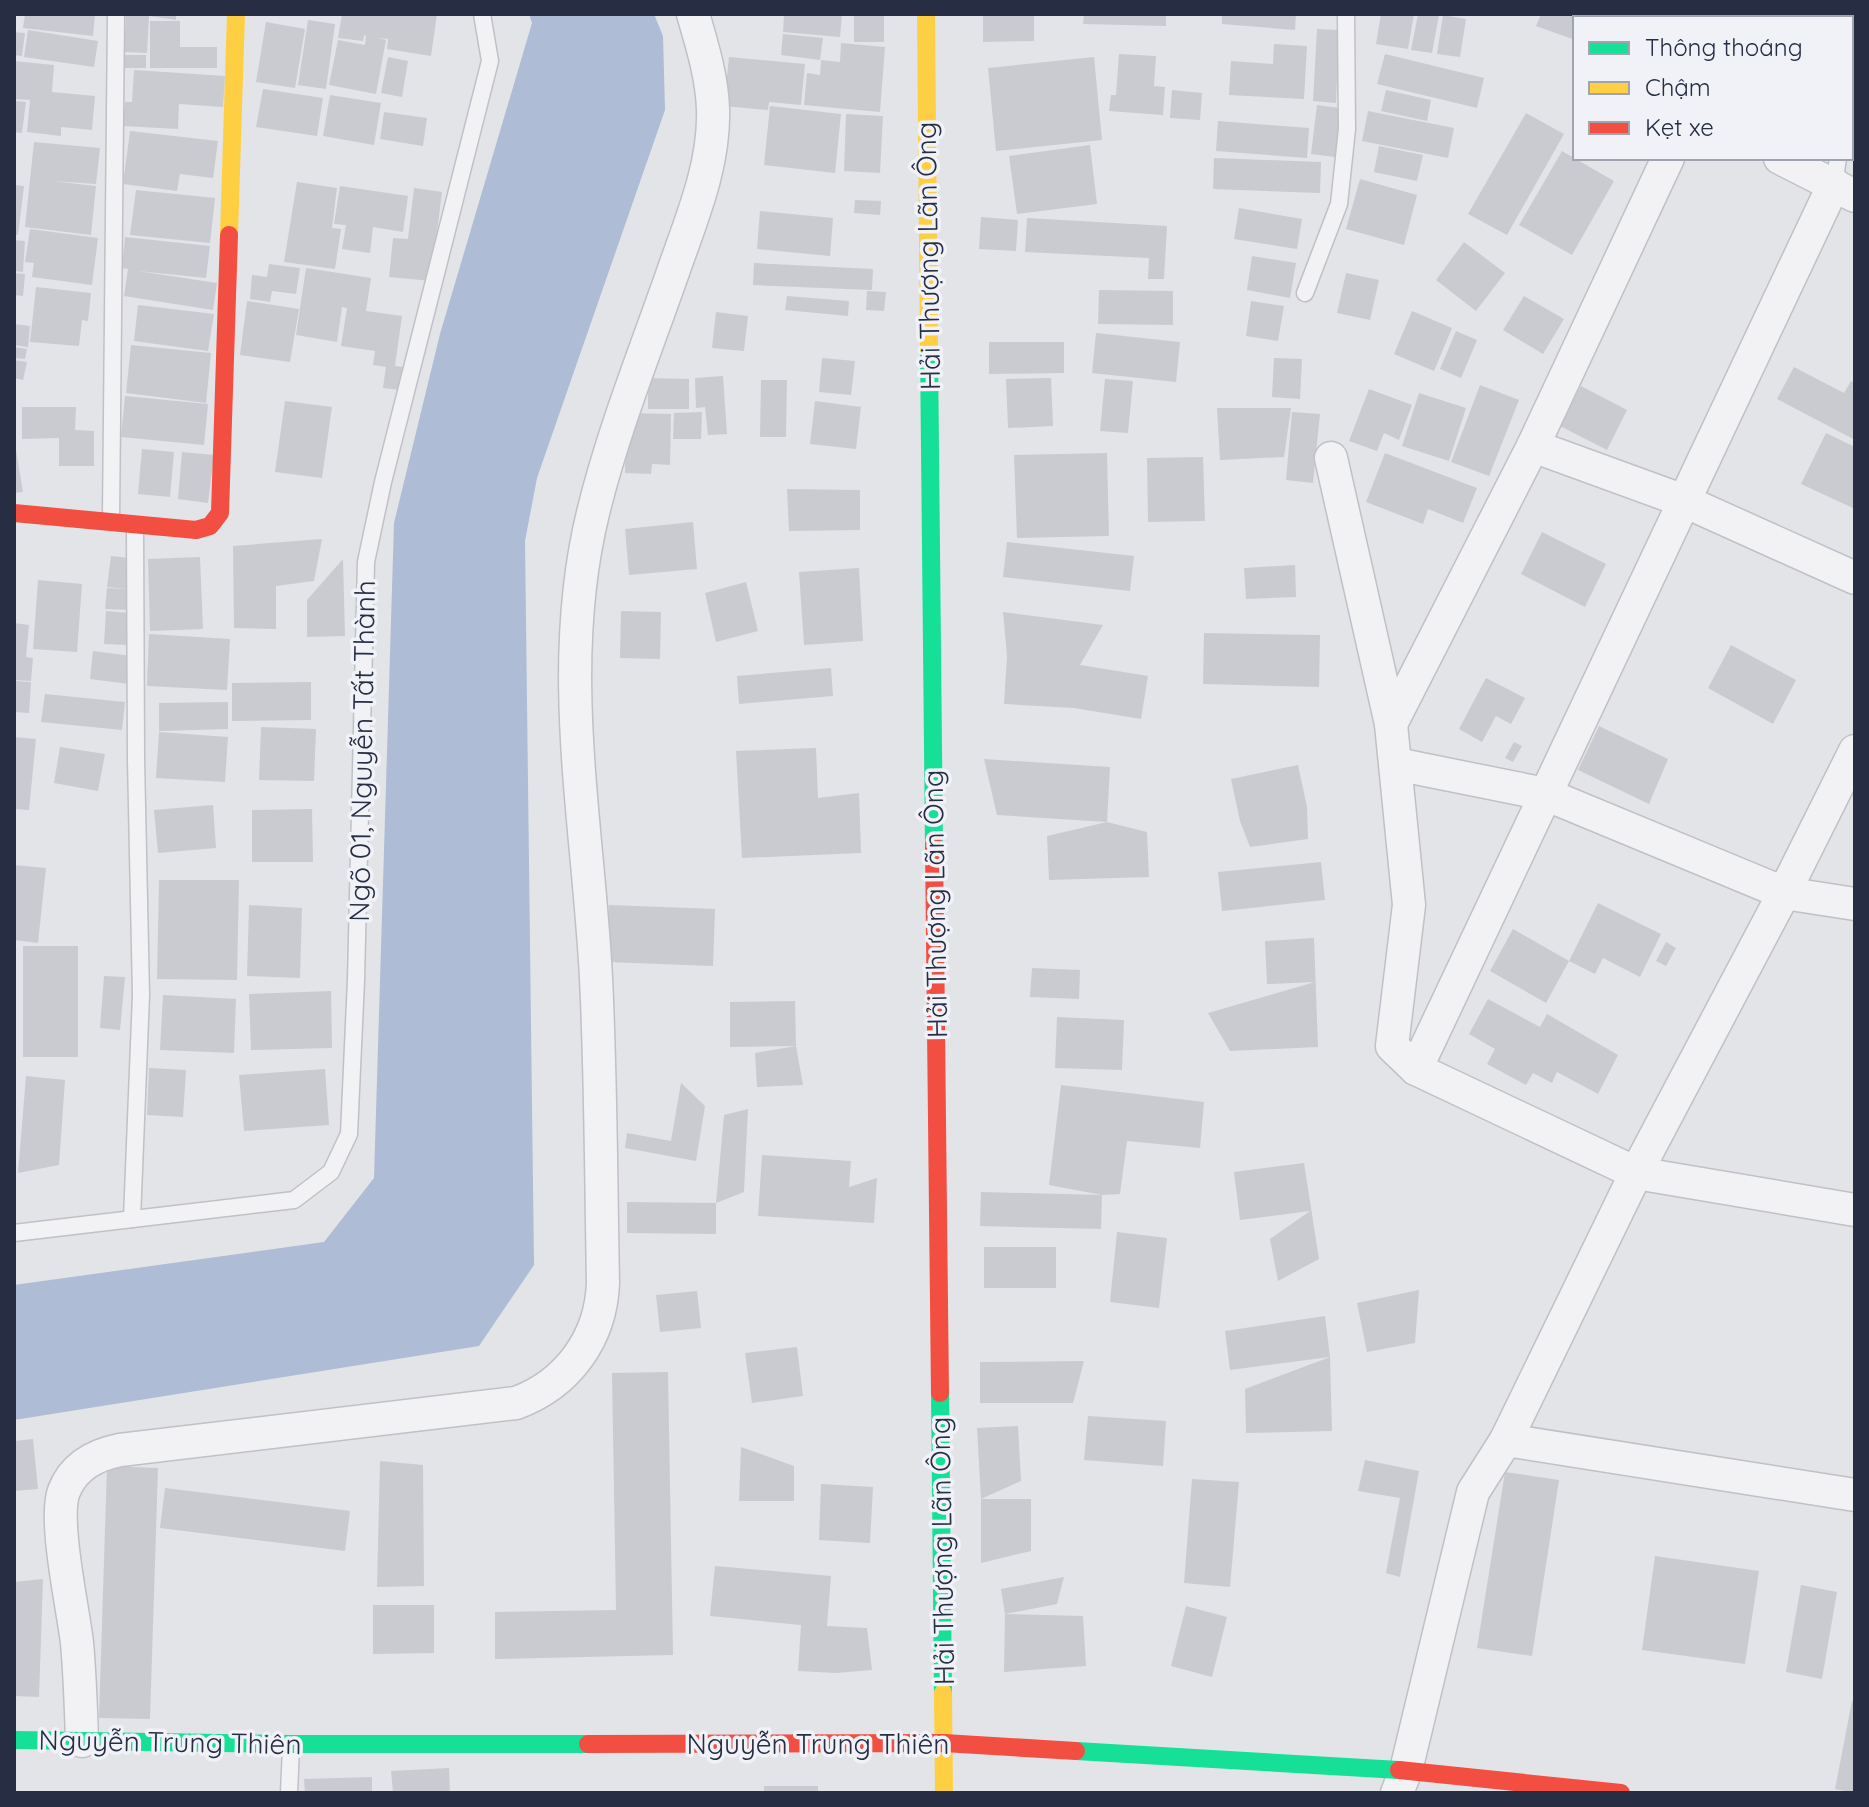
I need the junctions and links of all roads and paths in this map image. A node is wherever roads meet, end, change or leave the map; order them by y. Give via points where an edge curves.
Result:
1 (116, 14) edge
2 (236, 14) edge
3 (482, 14) edge
4 (693, 14) edge
5 (926, 14) edge
6 (1346, 14) edge
7 (1667, 160) edge
8 (1786, 160) edge
9 (1842, 179) edge
10 (1305, 293) dead end
11 (1533, 446) junction
12 (1331, 458) dead end
13 (1684, 501) junction
14 (14, 513) edge
15 (111, 521) junction
16 (135, 523) junction
17 (1855, 578) edge
18 (1391, 724) junction
19 (1855, 751) edge
20 (1396, 764) junction
21 (1545, 794) junction
22 (1784, 893) junction
23 (1855, 904) edge
24 (1416, 1069) junction
25 (1636, 1173) junction
26 (1855, 1210) edge
27 (132, 1219) junction
28 (14, 1233) edge
29 (1506, 1440) junction
30 (1855, 1495) edge
31 (14, 1740) edge
32 (82, 1741) junction
33 (944, 1743) junction
34 (291, 1744) junction
35 (1402, 1781) edge
36 (289, 1793) edge
37 (944, 1793) edge
38 (1621, 1793) edge

1 - 15 lane
2 - 16 street via 220,513 210,526 196,530
3 - 27 lane, Ngõ 01, Nguyễn Tất Thành via 490,61 366,562 349,1134 331,1172 294,1200
4 - 32 street via 709,74 712,143 696,206 615,438 576,604 579,784 596,978 603,1283 599,1319 576,1360 546,1389 516,1403 120,1450 98,1454 83,1465 65,1487 59,1519 76,1641
5 - 33 street, Hải Thượng Lãn Ông
6 - 10 lane via 1347,129 1339,204
7 - 11 street
8 - 9 street
9 - 13 street
11 - 13 street
11 - 18 street
12 - 18 street
13 - 17 street
13 - 21 street
14 - 15 street
15 - 16 street
16 - 27 lane via 141,995
18 - 20 street
19 - 22 street
20 - 21 street
20 - 24 street via 1409,905 1392,1046
21 - 22 street
21 - 24 street
22 - 23 street
22 - 25 street
24 - 25 street
25 - 26 street
25 - 29 street
27 - 28 lane, Ngõ 01, Nguyễn Tất Thành
29 - 30 street
29 - 35 street via 1473,1492
31 - 32 street, Nguyễn Trung Thiên
32 - 34 street, Nguyễn Trung Thiên
33 - 34 street, Nguyễn Trung Thiên
33 - 35 street, Nguyễn Trung Thiên
33 - 37 street, Hải Thượng Lãn Ông
34 - 36 lane
35 - 38 street, Nguyễn Trung Thiên

